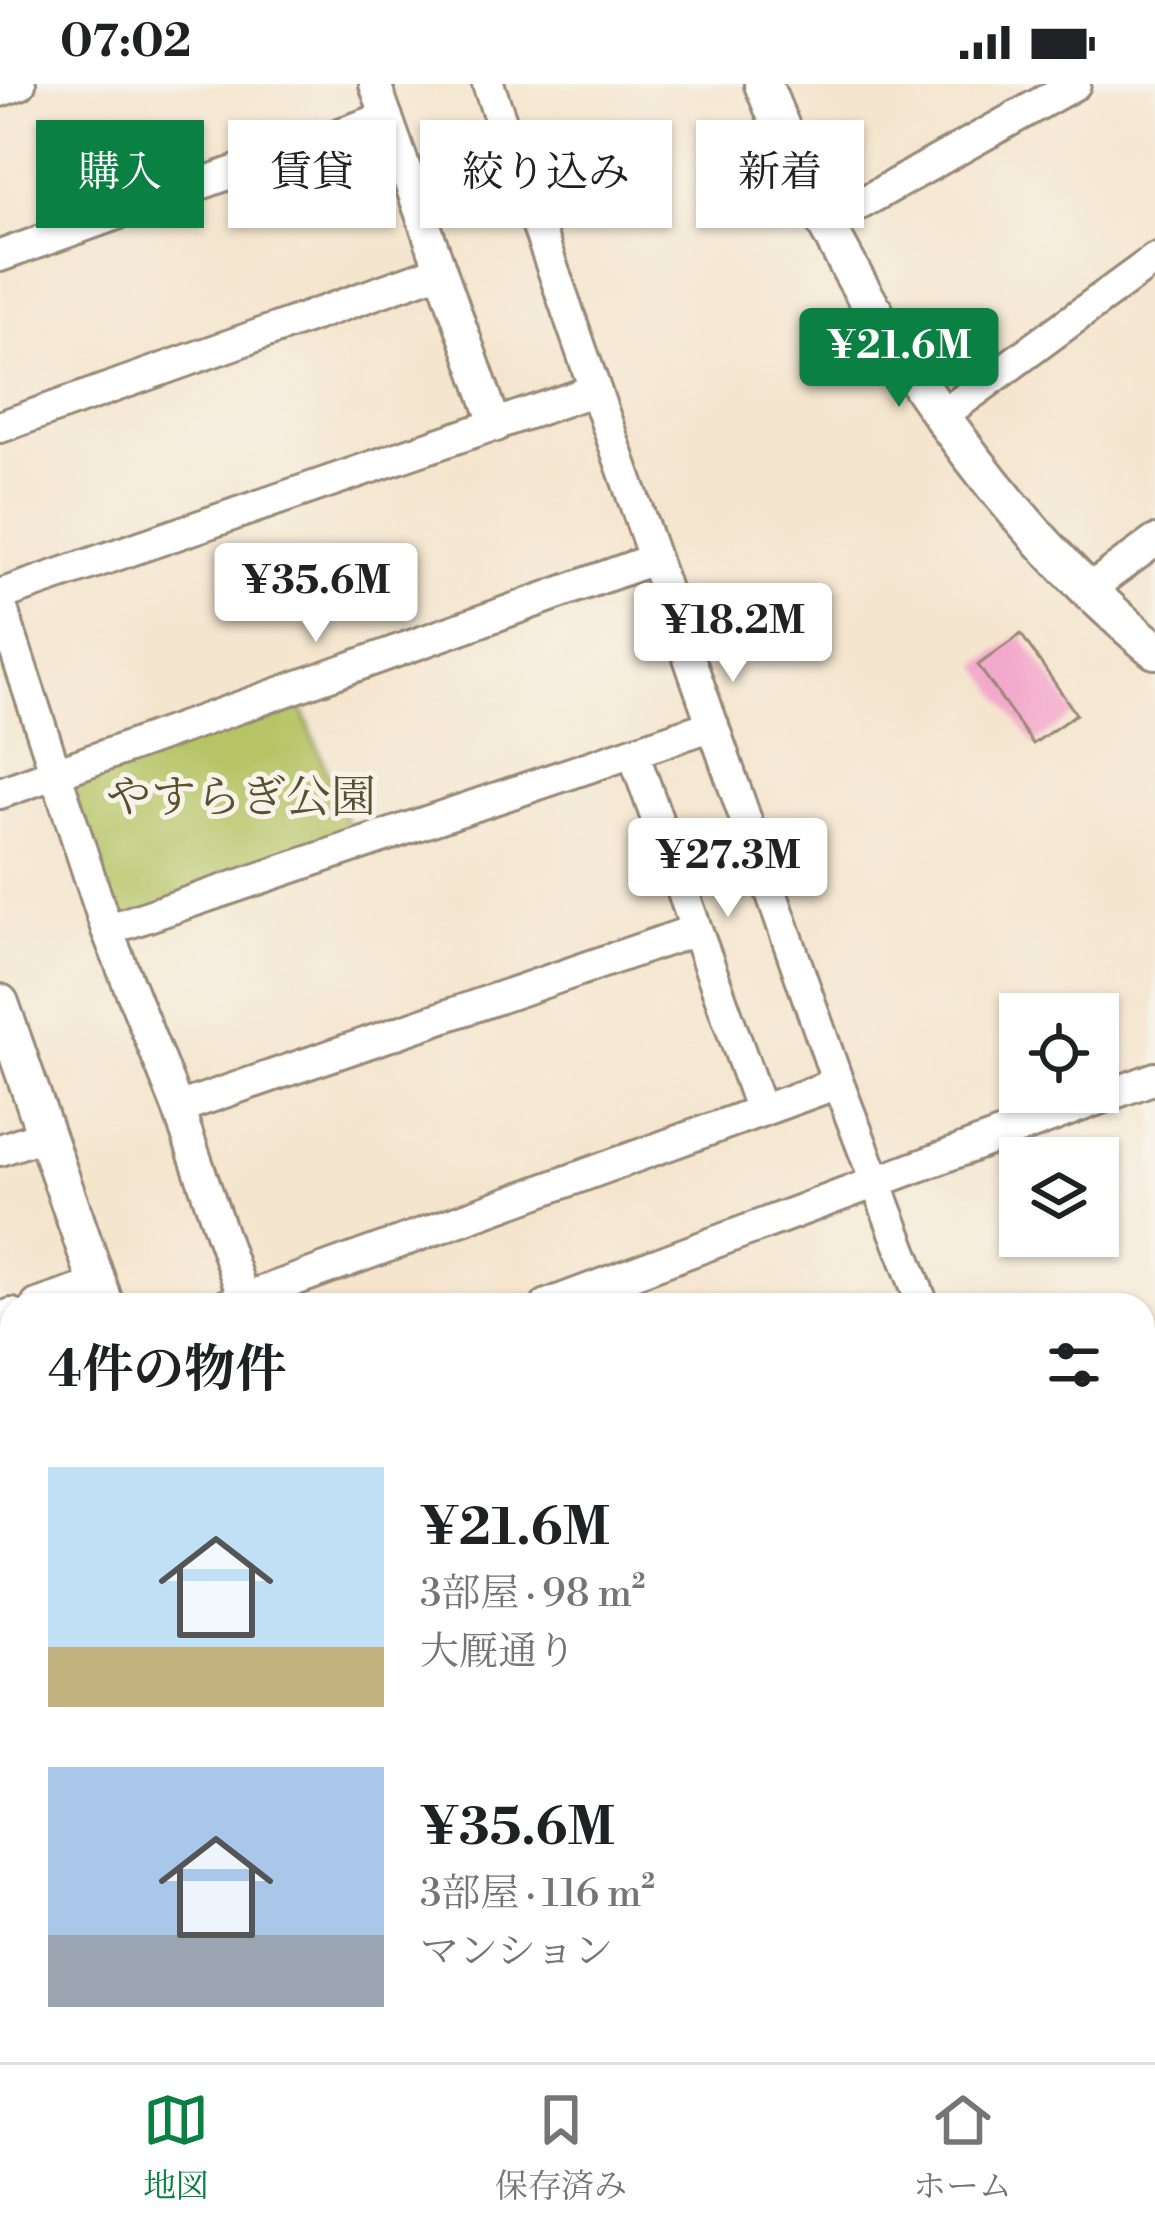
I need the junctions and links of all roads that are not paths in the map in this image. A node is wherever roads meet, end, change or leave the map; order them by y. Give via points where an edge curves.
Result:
1 (20, 84) edge
2 (375, 84) edge
3 (488, 84) edge
4 (763, 84) edge
5 (1075, 84) edge
6 (0, 91) edge
7 (387, 117) junction
8 (779, 120) edge
9 (864, 202) edge
10 (829, 228) edge
11 (0, 256) edge
12 (1155, 259) edge
13 (441, 270) junction
14 (596, 391) junction
15 (944, 414) junction
16 (496, 426) junction
17 (0, 427) edge
18 (1155, 541) edge
19 (654, 559) junction
20 (1088, 590) junction
21 (0, 599) edge
22 (1155, 650) edge
23 (713, 725) junction
24 (633, 752) junction
25 (53, 775) junction
26 (0, 793) edge
27 (107, 930) junction
28 (696, 930) junction
29 (0, 1003) edge
30 (1155, 1078) edge
31 (838, 1083) junction
32 (178, 1108) junction
33 (761, 1111) junction
34 (46, 1134) junction
35 (0, 1150) edge
36 (877, 1180) junction
37 (101, 1293) edge
38 (232, 1293) edge
39 (260, 1293) edge
40 (579, 1293) edge
41 (919, 1293) edge

1 - 6 street
2 - 7 street
3 - 14 street
4 - 8 street
5 - 9 street
7 - 11 street
7 - 13 street
10 - 15 street
12 - 15 street
13 - 16 street
13 - 17 street
14 - 16 street
14 - 19 street
15 - 20 street via 1033,534
16 - 21 street
18 - 20 street
19 - 23 street
19 - 25 street
20 - 22 street
21 - 25 street
23 - 24 street
23 - 31 street
24 - 27 street
24 - 28 street
25 - 26 street
25 - 27 street
27 - 32 street
28 - 32 street
28 - 33 street
29 - 34 street
30 - 36 street
31 - 33 street
31 - 36 street
32 - 38 street
33 - 39 street
34 - 35 street
34 - 37 street
36 - 40 street
36 - 41 street

